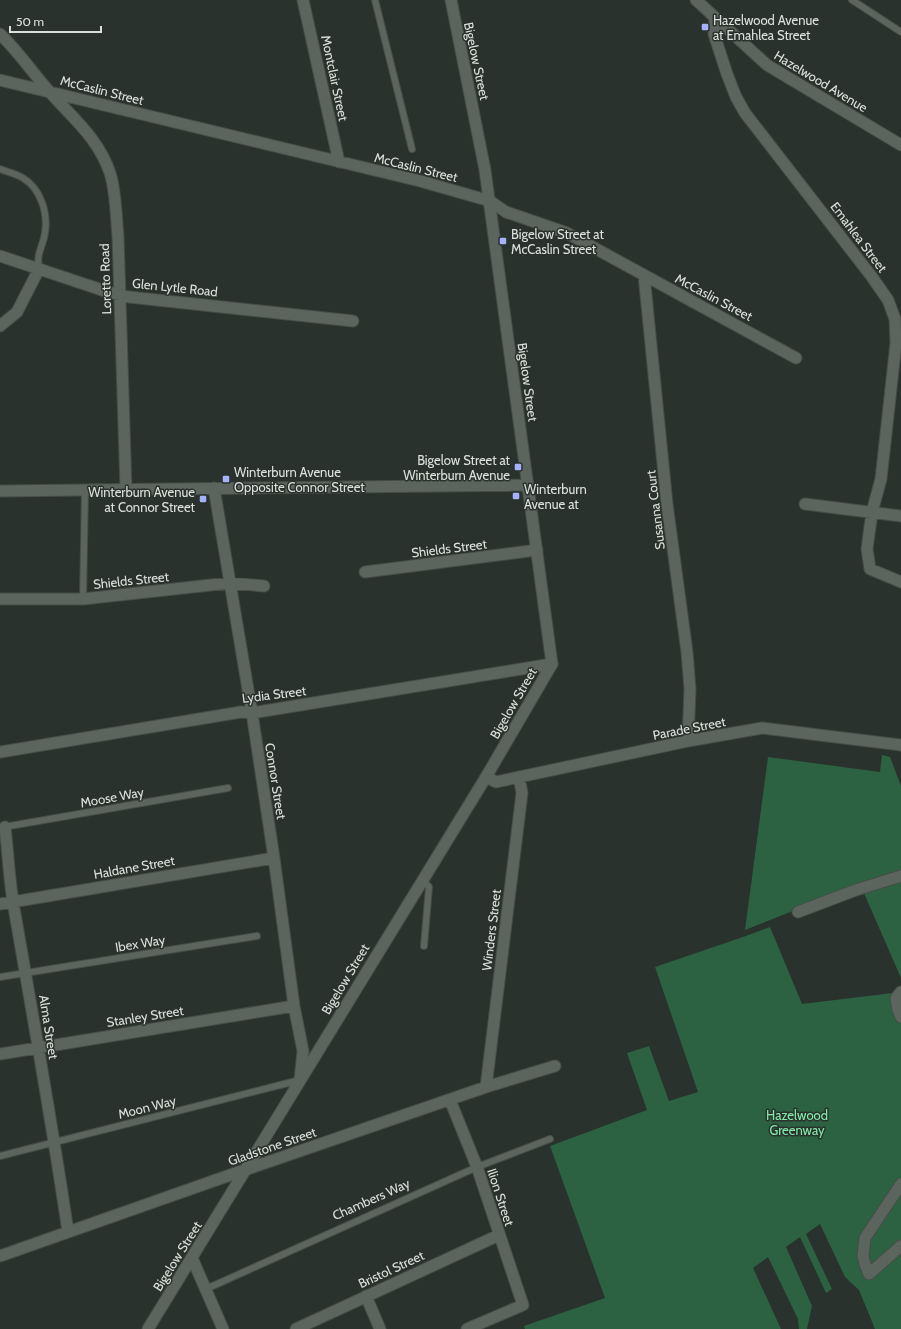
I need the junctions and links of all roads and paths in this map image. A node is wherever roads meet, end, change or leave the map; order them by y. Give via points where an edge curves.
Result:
1 (304, 0) edge
2 (375, 0) edge
3 (451, 0) edge
4 (696, 0) edge
5 (852, 0) edge
6 (715, 18) junction
7 (901, 32) edge
8 (0, 34) edge
9 (0, 80) edge
10 (48, 91) junction
11 (901, 145) edge
12 (412, 149) dead end
13 (339, 162) junction
14 (0, 169) edge
15 (490, 200) junction
16 (0, 256) edge
17 (39, 269) junction
18 (644, 275) junction
19 (119, 294) junction
20 (353, 321) dead end
21 (0, 326) edge
22 (796, 358) dead end
23 (528, 484) junction
24 (214, 488) junction
25 (126, 489) junction
26 (85, 490) junction
27 (0, 491) edge
28 (805, 504) dead end
29 (872, 512) junction
30 (901, 516) edge
31 (537, 550) junction
32 (365, 572) dead end
33 (901, 582) edge
34 (229, 583) junction
35 (264, 586) dead end
36 (0, 599) edge
37 (83, 599) junction
38 (552, 664) junction
39 (252, 713) junction
40 (688, 741) junction
41 (901, 745) edge
42 (0, 752) edge
43 (486, 777) junction
44 (519, 777) junction
45 (228, 788) dead end
46 (2, 827) edge
47 (274, 858) junction
48 (901, 876) edge
49 (422, 879) junction
50 (13, 901) junction
51 (0, 904) edge
52 (798, 912) dead end
53 (257, 936) dead end
54 (424, 946) dead end
55 (26, 972) junction
56 (0, 977) edge
57 (901, 992) edge
58 (294, 1006) junction
59 (901, 1017) edge
60 (37, 1048) junction
61 (0, 1054) edge
62 (555, 1066) dead end
63 (300, 1080) junction
64 (486, 1087) junction
65 (450, 1100) junction
66 (550, 1139) dead end
67 (55, 1142) junction
68 (0, 1156) edge
69 (476, 1167) junction
70 (247, 1169) junction
71 (901, 1184) edge
72 (68, 1232) junction
73 (499, 1235) junction
74 (901, 1246) edge
75 (0, 1256) edge
76 (192, 1258) junction
77 (206, 1289) junction
78 (366, 1296) junction
79 (148, 1329) edge
80 (223, 1329) edge
81 (296, 1329) edge
82 (380, 1329) edge
83 (467, 1329) edge

1 - 13 street, Montclair Street
2 - 12 lane
3 - 15 street, Bigelow Street
4 - 6 street, Hazelwood Avenue
5 - 7 lane
6 - 11 street, Hazelwood Avenue via 767,65
6 - 29 street, Emahlea Street via 714,34 727,74 745,113 872,276 888,300 895,319 896,343 882,472
8 - 10 street, Loretto Road
9 - 10 street, McCaslin Street
10 - 13 street, McCaslin Street
10 - 19 street, Loretto Road via 84,128 110,173 115,202
13 - 15 street, McCaslin Street
14 - 17 lane via 24,178 43,202 45,233 37,259
15 - 18 street, McCaslin Street via 506,212 567,233
15 - 23 street, Bigelow Street
16 - 17 street, Glen Lytle Road
17 - 19 street, Glen Lytle Road
17 - 21 street via 17,312
18 - 22 street, McCaslin Street
18 - 40 street, Susanna Court via 667,504 686,646 690,689
19 - 20 street, Glen Lytle Road
19 - 25 street, Loretto Road
23 - 24 street
23 - 31 street, Bigelow Street
24 - 25 street
24 - 34 street, Connor Street
25 - 26 street
26 - 27 street
26 - 37 lane
28 - 29 street
29 - 30 street
29 - 33 street, Emahlea Street via 867,549 870,569
31 - 32 street, Shields Street
31 - 38 street, Bigelow Street
34 - 35 street, Shields Street
34 - 37 street, Shields Street
34 - 39 street, Connor Street
36 - 37 street, Shields Street
38 - 39 street, Lydia Street
38 - 43 street, Bigelow Street
39 - 42 street, Lydia Street via 241,712
39 - 47 street, Connor Street
40 - 41 street, Parade Street via 762,728
40 - 44 street, Parade Street
43 - 44 street, Parade Street via 496,782
43 - 49 street, Bigelow Street
44 - 64 street, Winders Street via 522,793
45 - 46 lane, Moose Way
46 - 50 street, Alma Street
47 - 50 street, Haldane Street
47 - 58 street, Connor Street
48 - 52 street
49 - 54 lane via 429,887
49 - 63 street, Bigelow Street
50 - 51 street, Haldane Street
50 - 55 street, Alma Street
53 - 55 lane, Ibex Way
55 - 56 lane, Ibex Way
55 - 60 street, Alma Street
57 - 59 street via 896,998
58 - 60 street, Stanley Street
58 - 63 street, Connor Street via 303,1051
60 - 61 street, Stanley Street
60 - 67 street, Alma Street
62 - 64 street, Gladstone Street
63 - 67 lane, Moon Way
63 - 70 street, Bigelow Street
64 - 65 street, Gladstone Street
65 - 69 street, Ilion Street
65 - 70 street, Gladstone Street
66 - 69 lane, Chambers Way
67 - 68 lane, Moon Way
67 - 72 street, Alma Street
69 - 73 street, Ilion Street
69 - 77 lane, Chambers Way
70 - 72 street, Gladstone Street
70 - 76 street, Bigelow Street
71 - 74 street via 865,1238 863,1256 869,1274
72 - 75 street, Gladstone Street
73 - 78 street, Bristol Street
73 - 83 street, Ilion Street via 523,1305
76 - 77 street
76 - 79 street, Bigelow Street
77 - 80 street
78 - 81 street, Bristol Street
78 - 82 street

